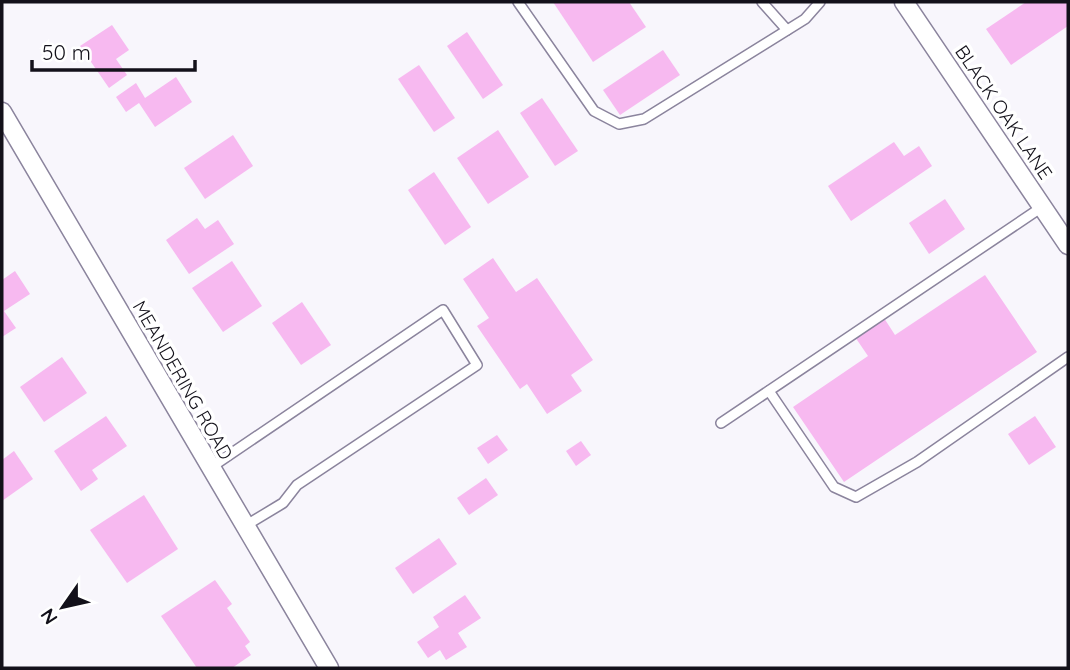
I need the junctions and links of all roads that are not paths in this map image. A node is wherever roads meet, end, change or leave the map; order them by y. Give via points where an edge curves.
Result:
1 (518, 2) edge
2 (762, 2) edge
3 (820, 2) edge
4 (904, 2) edge
5 (787, 30) junction
6 (2, 112) edge
7 (1042, 207) junction
8 (1068, 245) edge
9 (1068, 357) edge
10 (769, 391) junction
11 (721, 422) dead end
12 (210, 468) junction
13 (245, 526) junction
14 (329, 668) edge

1 - 5 lane via 594,111 620,124 644,119
2 - 5 lane
3 - 5 lane
4 - 7 street, BLACK OAK LANE
6 - 12 street, MEANDERING ROAD
7 - 8 street, BLACK OAK LANE
7 - 10 lane
9 - 10 lane via 917,462 856,497 834,487
10 - 11 lane
12 - 13 street, MEANDERING ROAD
12 - 13 lane via 443,310 477,365 297,485 283,503
13 - 14 street, MEANDERING ROAD

